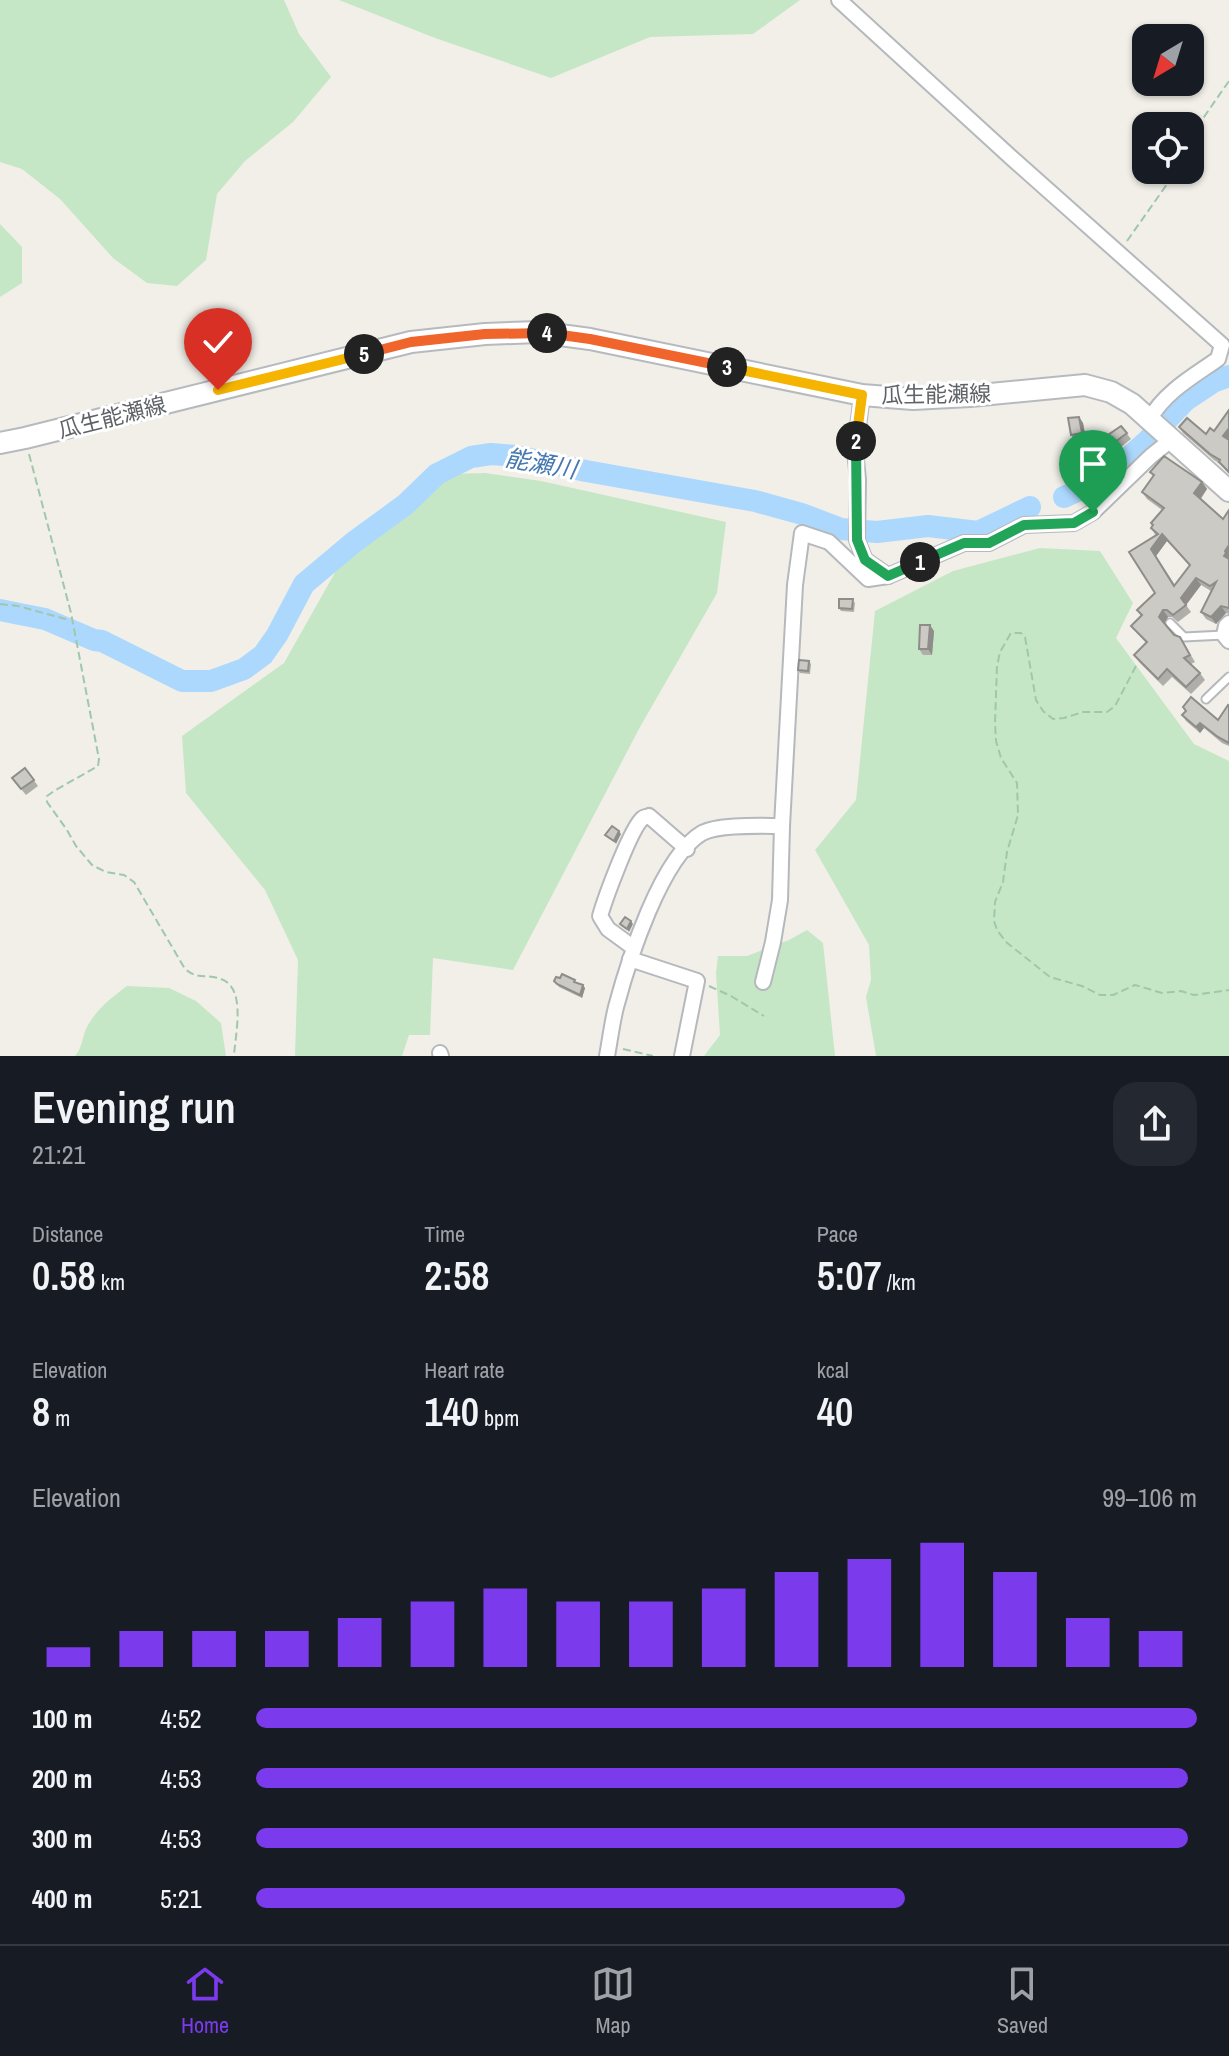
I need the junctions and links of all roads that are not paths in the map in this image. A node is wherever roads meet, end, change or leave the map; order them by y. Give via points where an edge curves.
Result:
1 (839, 0) edge
2 (862, 395) junction
3 (1149, 420) junction
4 (1171, 440) junction
5 (0, 443) edge
6 (1229, 491) edge
7 (888, 576) junction
8 (1170, 623) edge
9 (1227, 633) edge
10 (1229, 677) edge
11 (1206, 699) dead end
12 (782, 826) junction
13 (687, 849) junction
14 (632, 954) junction
15 (763, 982) dead end
16 (608, 1051) edge
17 (682, 1056) edge

1 - 3 street via 1222,345 1218,359 1174,390
2 - 3 main road, 瓜生能瀬線 via 927,399 1085,385 1111,392
2 - 5 main road, 瓜生能瀬線 via 590,339 538,332 485,334 411,342
2 - 7 street via 855,450 857,540 865,560
3 - 4 main road, 瓜生能瀬線
4 - 6 main road, 瓜生能瀬線
4 - 7 street via 1074,523 1024,525 989,543 964,543
7 - 12 street via 868,579 829,542 802,533
8 - 9 lane via 1184,637
10 - 11 lane
12 - 13 street via 704,832
12 - 15 street via 780,900
13 - 14 street via 674,862
13 - 14 street via 649,816 641,819 628,842 600,916
14 - 16 street
14 - 17 street via 697,981

